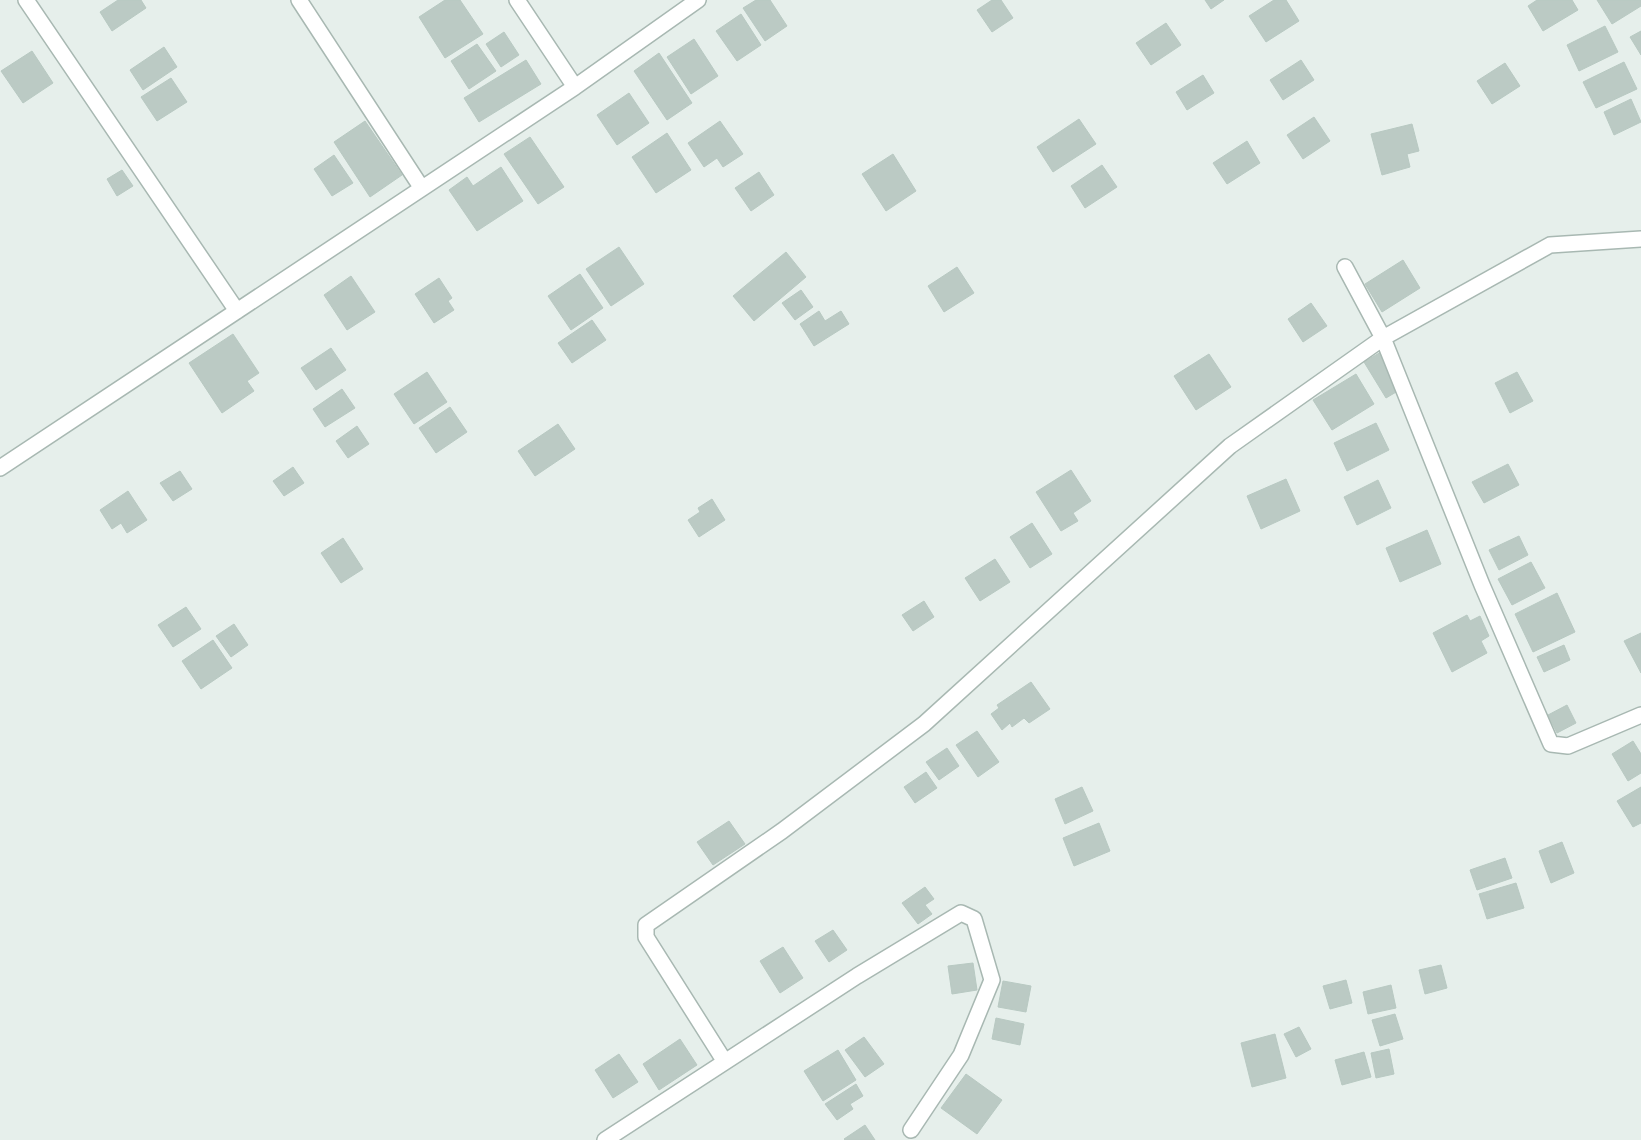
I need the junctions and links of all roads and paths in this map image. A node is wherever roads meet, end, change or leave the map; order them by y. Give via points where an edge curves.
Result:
1 (26, 0) edge
2 (298, 0) edge
3 (517, 0) edge
4 (698, 0) edge
5 (575, 87) junction
6 (421, 187) junction
7 (1641, 239) edge
8 (1345, 267) dead end
9 (237, 310) junction
10 (1383, 338) junction
11 (0, 468) edge
12 (1641, 715) edge
13 (725, 1062) junction
14 (911, 1130) dead end
15 (605, 1140) edge

1 - 9 street
2 - 6 street
3 - 5 street
4 - 5 street
5 - 6 street
6 - 9 street
7 - 10 street via 1550,245
8 - 10 street
9 - 11 street
10 - 12 street via 1482,585 1551,744 1568,746
10 - 13 street via 1230,446 924,724 782,831 646,925 646,937
13 - 14 street via 961,913 974,919 992,980 961,1055
13 - 15 street

